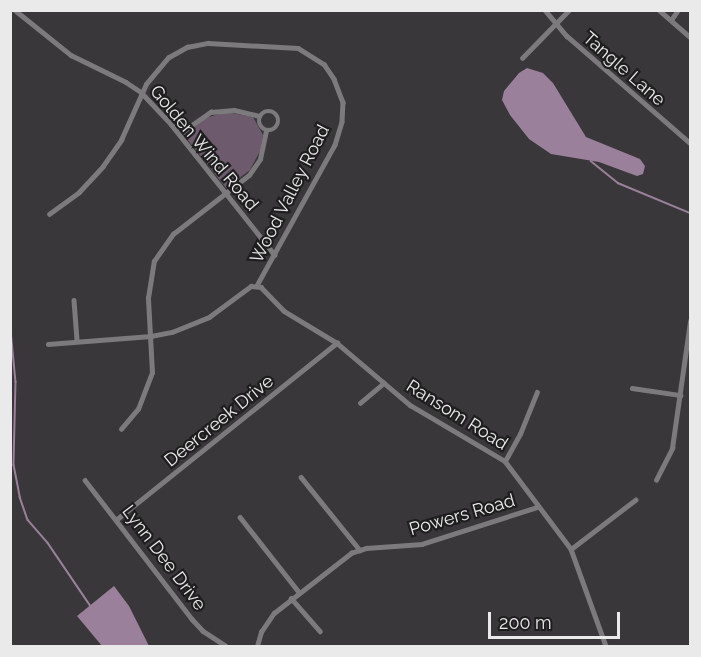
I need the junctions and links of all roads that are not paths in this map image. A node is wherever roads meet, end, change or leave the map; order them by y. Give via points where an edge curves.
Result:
1 (15, 10) edge
2 (545, 10) edge
3 (569, 10) edge
4 (659, 10) edge
5 (678, 10) edge
6 (671, 20) junction
7 (554, 24) junction
8 (690, 37) edge
9 (522, 58) dead end
10 (141, 92) junction
11 (259, 117) junction
12 (266, 131) junction
13 (179, 134) junction
14 (690, 143) edge
15 (226, 193) junction
16 (49, 214) dead end
17 (275, 255) junction
18 (256, 286) junction
19 (74, 300) dead end
20 (690, 321) edge
21 (151, 336) junction
22 (77, 340) junction
23 (337, 343) junction
24 (48, 344) dead end
25 (384, 383) junction
26 (632, 388) dead end
27 (537, 392) dead end
28 (680, 395) junction
29 (360, 403) dead end
30 (121, 429) dead end
31 (505, 461) junction
32 (301, 477) dead end
33 (85, 480) dead end
34 (656, 480) dead end
35 (636, 500) dead end
36 (537, 507) junction
37 (240, 517) dead end
38 (117, 519) junction
39 (571, 549) junction
40 (360, 550) junction
41 (298, 592) junction
42 (291, 598) junction
43 (320, 631) dead end
44 (226, 646) edge
45 (257, 646) edge
46 (606, 646) edge

1 - 10 street, Golden Wind Road via 71,55
2 - 7 street, Tangle Lane
3 - 7 street
4 - 6 street
5 - 6 street
6 - 8 street
7 - 9 street
7 - 14 street, Tangle Lane
10 - 13 street, Golden Wind Road
10 - 16 street via 122,140 103,166 79,192
10 - 17 street, Wood Valley Road via 169,57 187,47 208,43 298,48 329,71 343,102 340,135
11 - 12 street
11 - 12 street via 268,110 278,116 277,127
11 - 13 street via 234,110 211,112
12 - 15 street via 255,167
13 - 15 street, Golden Wind Road
15 - 17 street, Golden Wind Road
15 - 21 street via 173,234 154,261 148,298
17 - 18 street, Wood Valley Road
18 - 21 street, Wood Valley Road via 209,317
18 - 23 street, Ransom Road via 284,311
19 - 22 street
20 - 28 street
21 - 22 street, Wood Valley Road
21 - 30 street via 152,373 147,391
22 - 24 street, Wood Valley Road
23 - 25 street, Ransom Road
23 - 38 street, Deercreek Drive
25 - 29 street
25 - 31 street, Ransom Road via 410,405
26 - 28 street
27 - 31 street
28 - 34 street via 672,448
31 - 36 street, Ransom Road
32 - 40 street
33 - 38 street, Lynn Dee Drive
35 - 39 street
36 - 39 street, Ransom Road
36 - 40 street, Powers Road via 422,544
37 - 41 street
38 - 44 street, Lynn Dee Drive via 192,619
39 - 46 street, Ransom Road
40 - 41 street, Powers Road
41 - 42 street, Powers Road
42 - 43 street
42 - 45 street, Powers Road via 267,621

